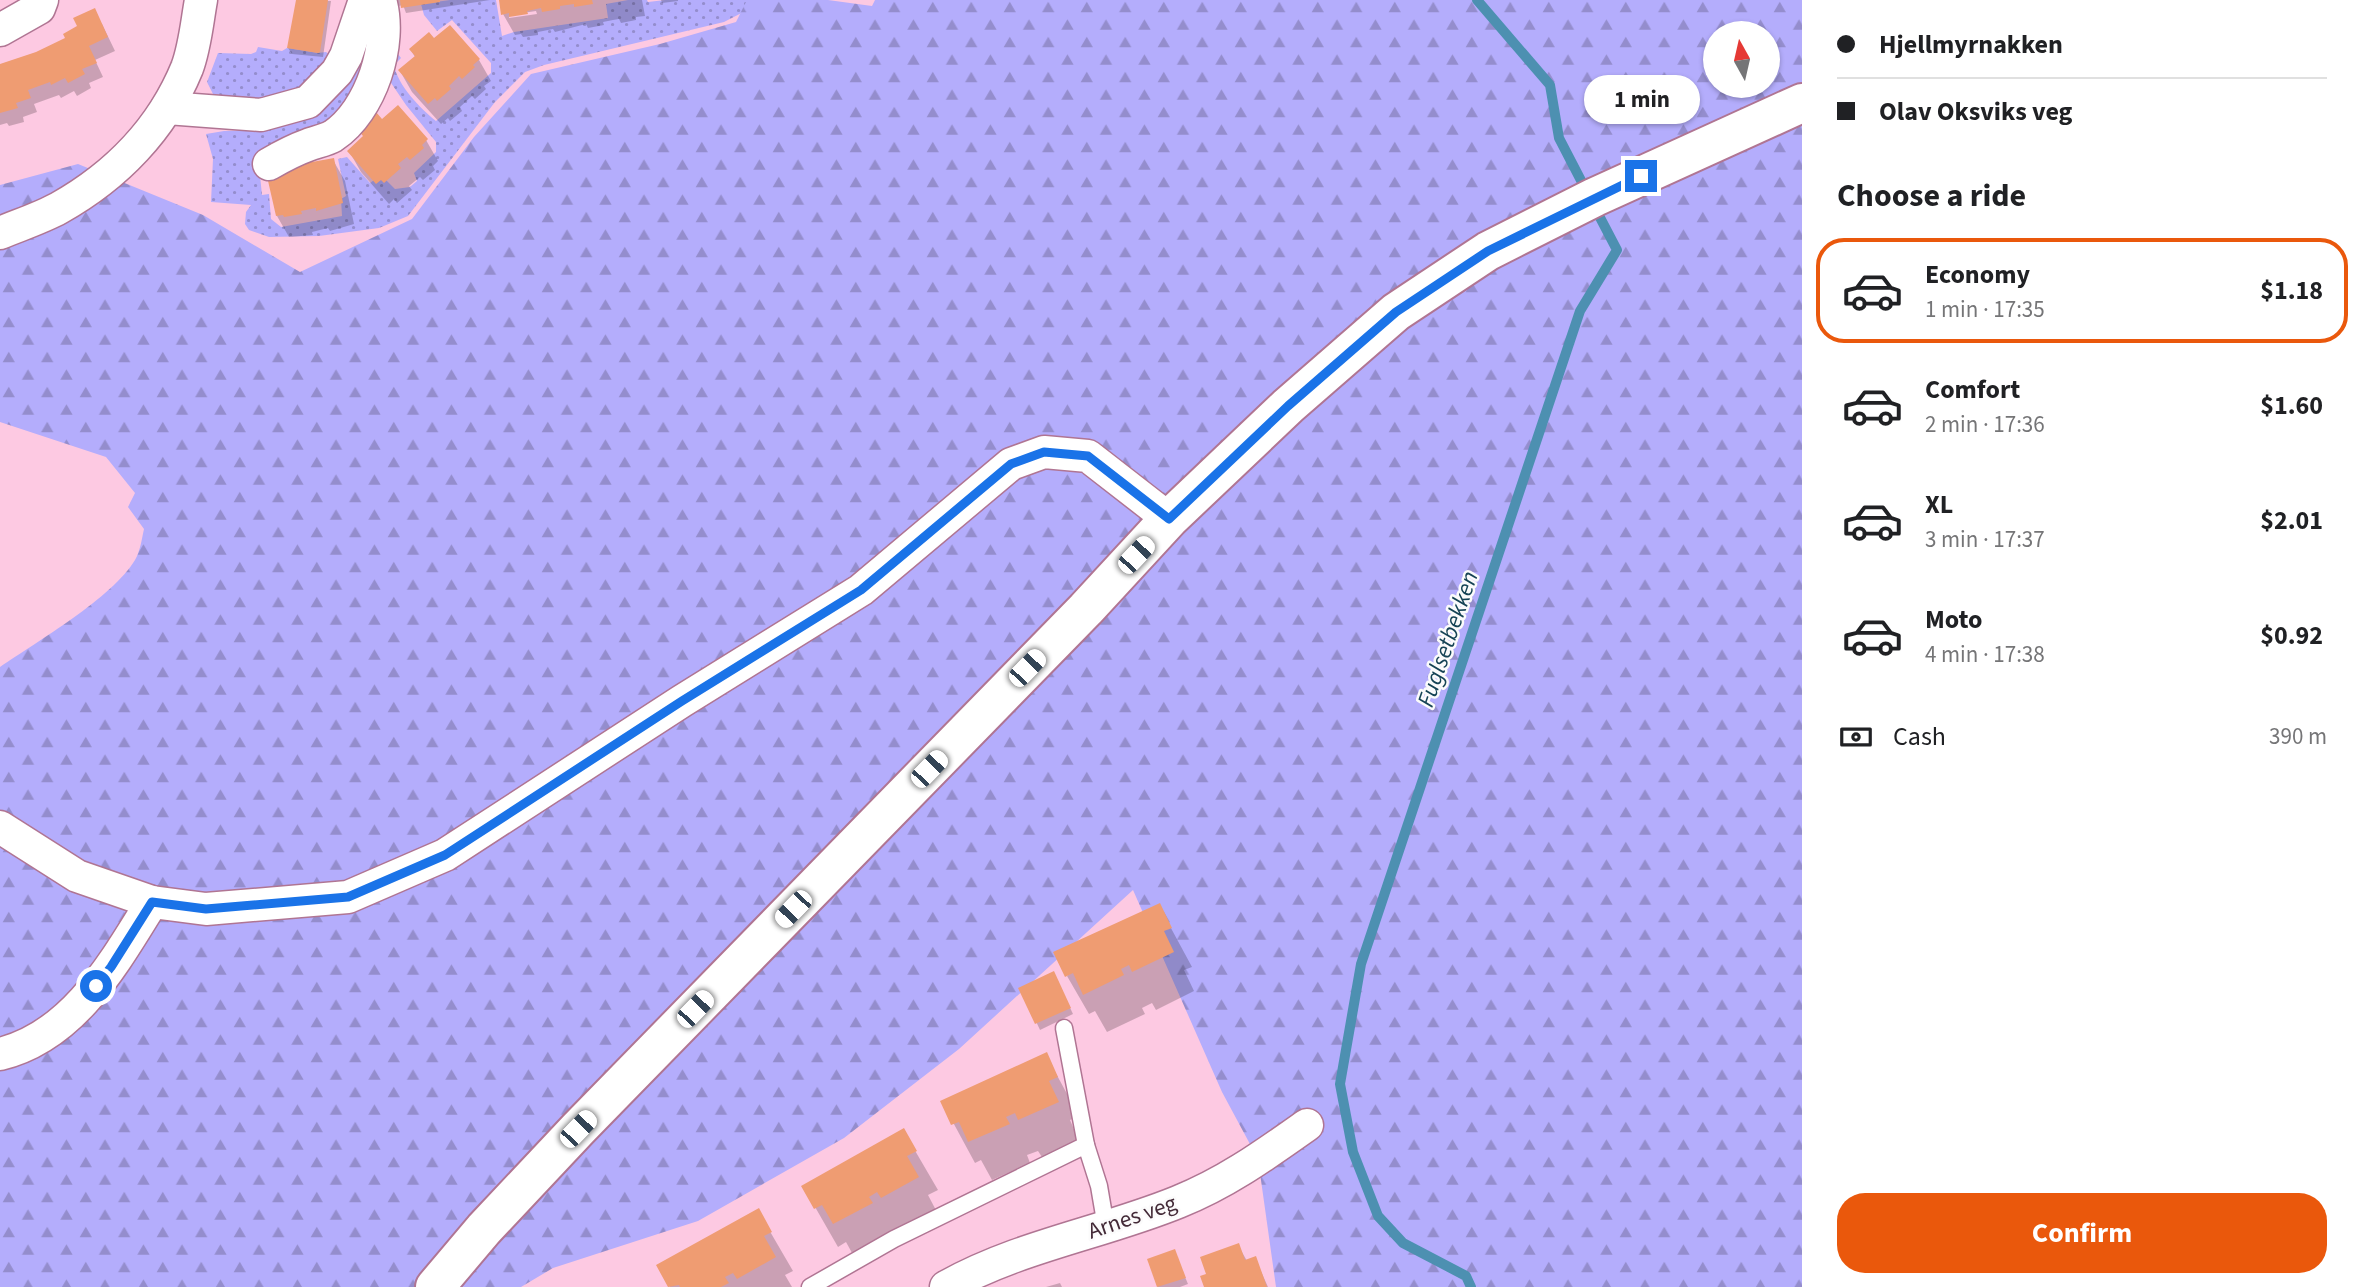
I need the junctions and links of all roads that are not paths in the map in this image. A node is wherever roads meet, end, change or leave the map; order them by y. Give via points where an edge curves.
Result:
1 (43, 0) edge
2 (201, 0) edge
3 (365, 0) edge
4 (380, 0) edge
5 (0, 30) edge
6 (1802, 103) edge
7 (167, 108) junction
8 (269, 164) dead end
9 (0, 233) edge
10 (1169, 519) junction
11 (0, 827) edge
12 (152, 902) junction
13 (1064, 1028) dead end
14 (0, 1054) edge
15 (1307, 1125) dead end
16 (1086, 1145) junction
17 (1106, 1227) junction
18 (435, 1287) edge
19 (810, 1287) edge
20 (946, 1287) edge

1 - 5 street via 39,9
2 - 7 street via 187,67
3 - 7 street via 346,56 308,102 261,115
4 - 8 street via 383,33 371,91 333,136
6 - 10 street via 1488,251 1396,312
7 - 9 street via 139,147 102,181 57,209
10 - 12 street via 1088,456 1044,452 1011,464 861,590 445,855 348,897 206,909
10 - 18 street via 578,1129
11 - 12 street via 77,876
12 - 14 street via 81,1005 24,1048
13 - 16 lane
15 - 17 street, Arnes veg via 1213,1187
16 - 17 lane
16 - 19 lane via 894,1239
17 - 20 street, Arnes veg via 996,1263

